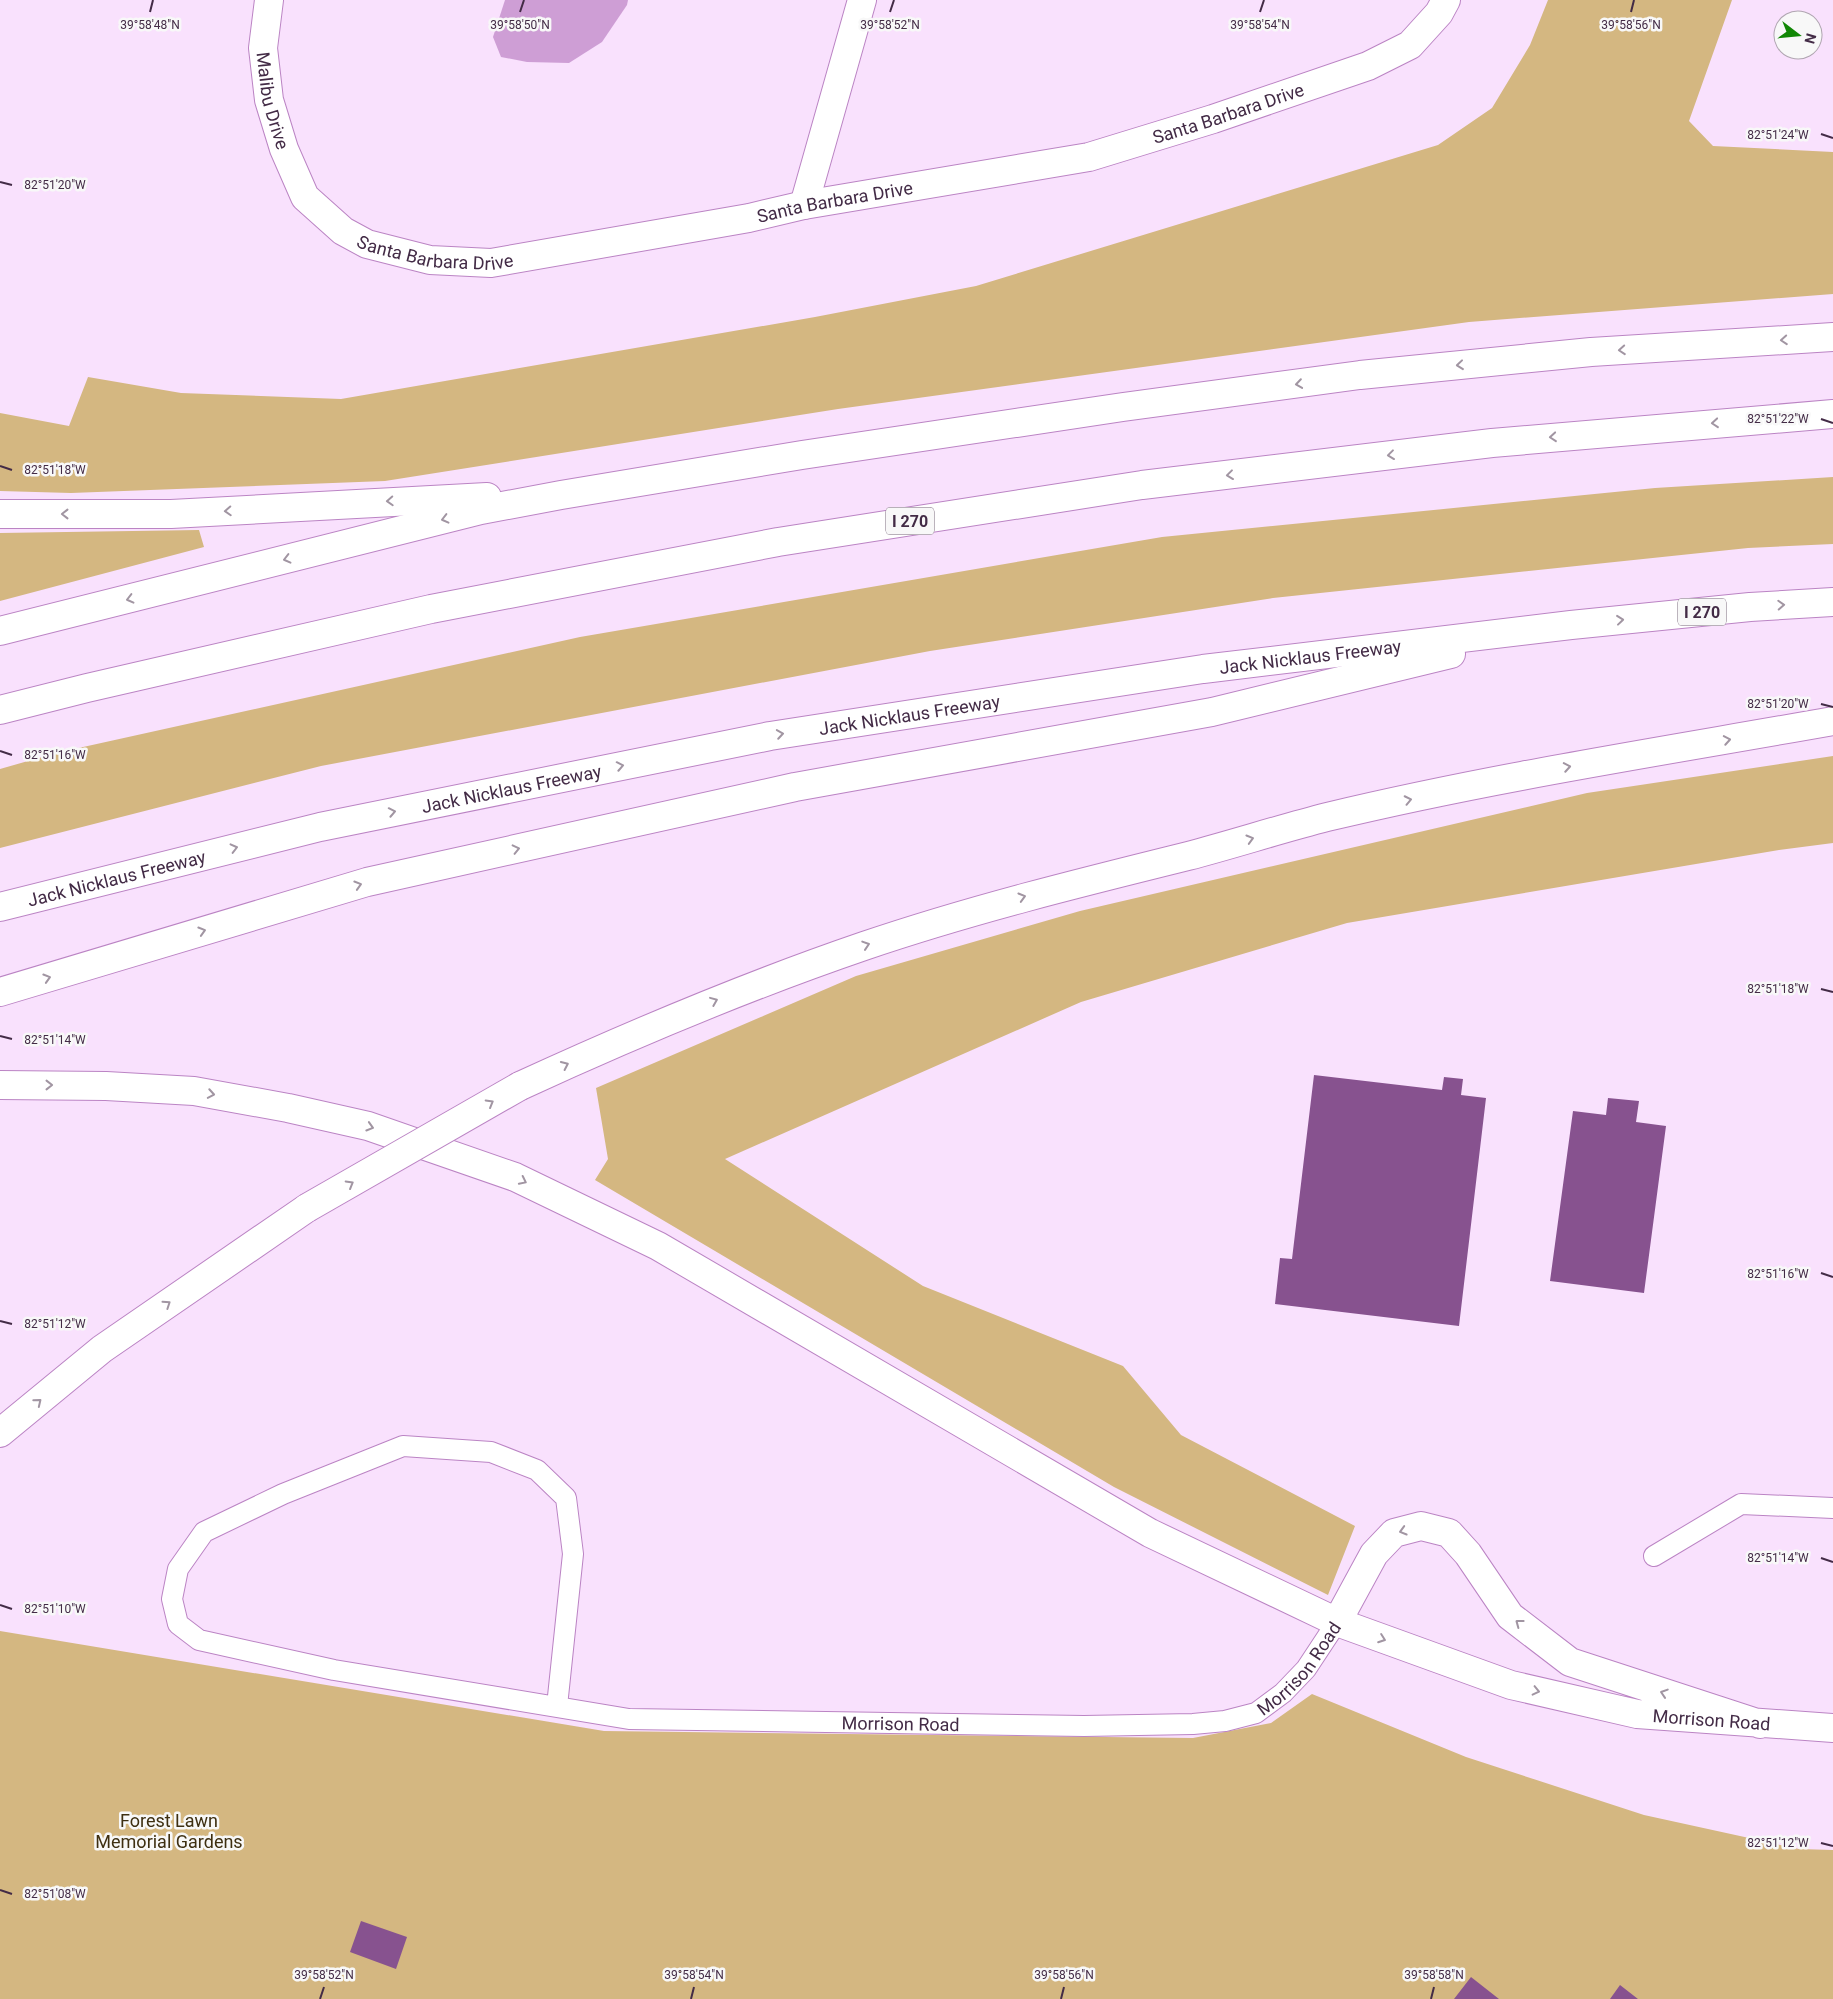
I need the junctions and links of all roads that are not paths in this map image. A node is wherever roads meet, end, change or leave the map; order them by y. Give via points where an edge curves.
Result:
1 (269, 0) edge
2 (862, 0) edge
3 (1446, 0) edge
4 (306, 197) joint
5 (804, 205) junction
6 (1833, 337) edge
7 (1833, 414) edge
8 (561, 495) junction
9 (0, 514) edge
10 (1833, 602) edge
11 (1571, 625) junction
12 (0, 632) edge
13 (0, 710) edge
14 (1833, 721) edge
15 (0, 907) edge
16 (0, 992) edge
17 (0, 1085) edge
18 (0, 1433) edge
19 (1833, 1508) edge
20 (1654, 1556) dead end
21 (1337, 1622) junction
22 (557, 1706) junction
23 (1760, 1724) junction
24 (1833, 1728) edge

1 - 4 main road, Malibu Drive via 263,48 269,100 284,149
2 - 5 main road
3 - 5 main road, Santa Barbara Drive via 1439,13 1410,45 1368,66 1213,119 1089,156
4 - 5 main road, Santa Barbara Drive via 343,231 367,244 430,260 491,263 749,218
6 -> 8 main road via 1591,352 1360,376 1103,410
7 -> 13 main road, I 270 via 1482,444 1142,485 778,542 430,609
8 -> 9 main road via 442,498 171,514
8 -> 12 main road via 481,510
11 -> 10 main road, Jack Nicklaus Freeway / I 270
15 -> 11 main road, Jack Nicklaus Freeway / I 270 via 320,827 770,736 1203,669
16 -> 11 main road via 367,882 795,786 1212,712
18 -> 14 main road, bridge via 102,1349 307,1208 520,1086 721,998 866,945 1024,897 1344,814 1524,775
17 -> 21 main road via 194,1091 368,1126 516,1177 658,1246 1150,1533
19 - 20 lane via 1742,1504
21 - 22 lane, Morrison Road via 1306,1669 1283,1693 1256,1713 1226,1722 1084,1726 629,1719
21 -> 23 main road, Morrison Road via 1510,1685 1637,1714
23 -> 21 main road via 1570,1662 1510,1616 1468,1554 1449,1533 1421,1526 1394,1534 1374,1554
22 - 22 lane, Morrison Road via 334,1670 199,1640 178,1624 172,1599 178,1569 204,1532 283,1494 403,1446 491,1452 537,1470 566,1498 573,1554
23 - 24 main road, Morrison Road

